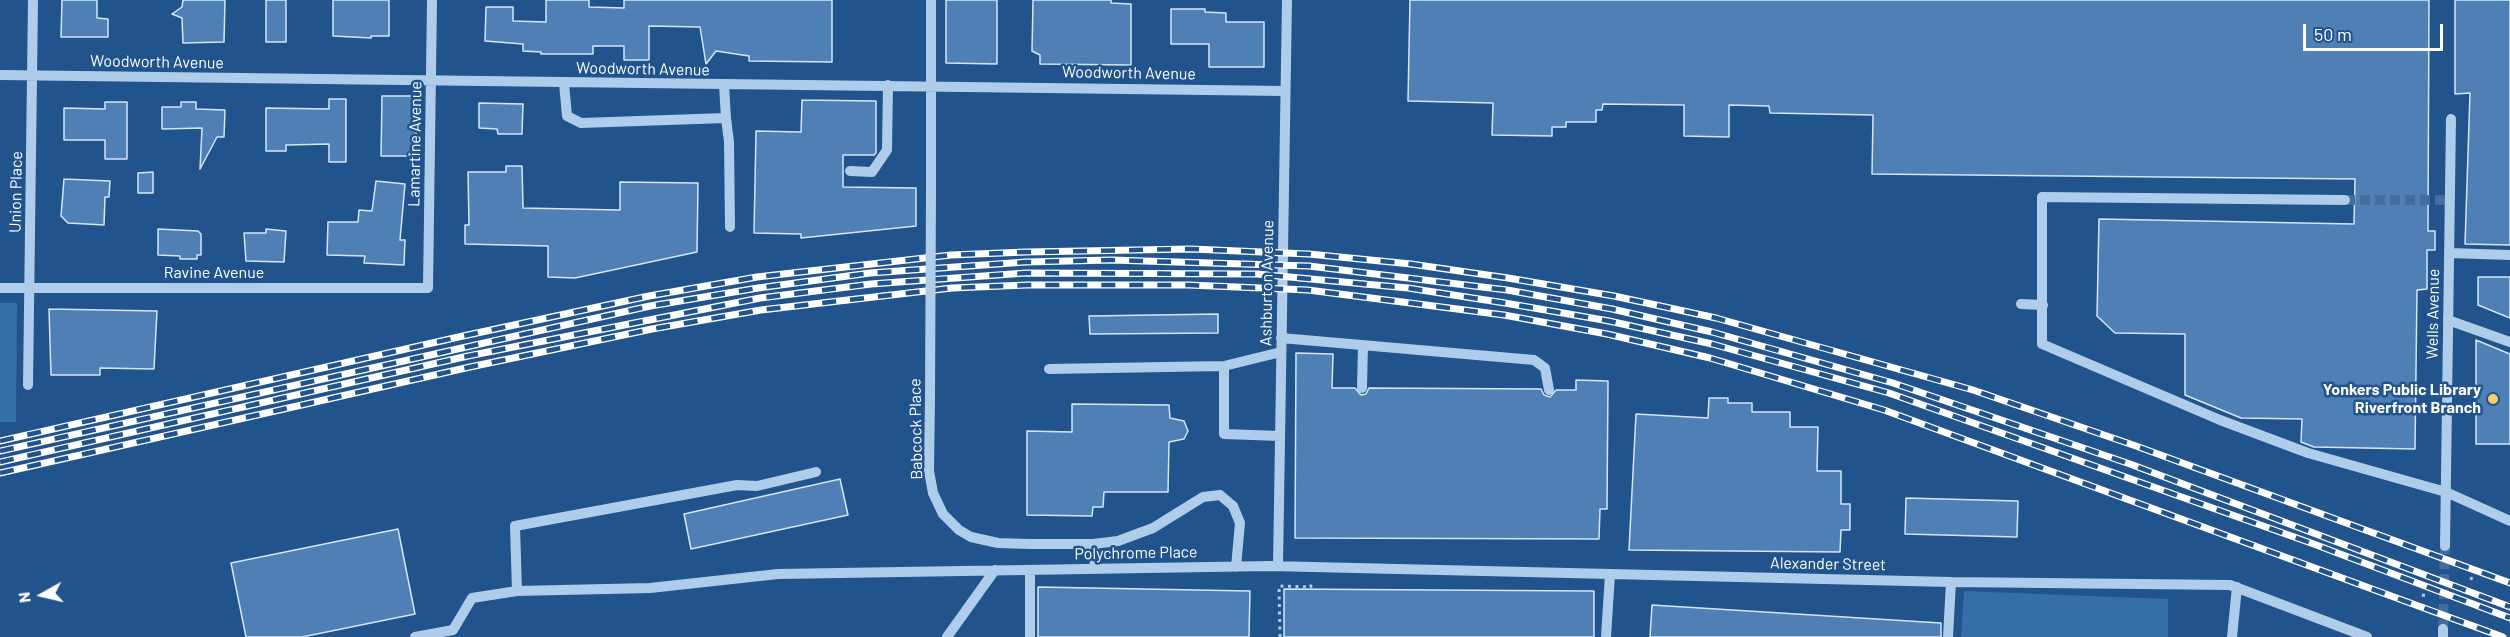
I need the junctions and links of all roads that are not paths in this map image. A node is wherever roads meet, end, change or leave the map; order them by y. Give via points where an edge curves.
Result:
1 (33, 0) edge
2 (432, 0) edge
3 (931, 0) edge
4 (1287, 0) edge
5 (0, 75) edge
6 (33, 76) junction
7 (431, 80) junction
8 (564, 83) junction
9 (724, 85) junction
10 (888, 85) junction
11 (931, 85) junction
12 (1285, 91) junction
13 (726, 118) junction
14 (2451, 119) dead end
15 (850, 171) dead end
16 (2345, 200) tunnel mouth
17 (730, 227) dead end
18 (2449, 253) junction
19 (2510, 255) edge
20 (0, 288) edge
21 (30, 288) junction
22 (428, 288) joint
23 (2022, 304) dead end
24 (2043, 305) junction
25 (2448, 320) junction
26 (1281, 338) junction
27 (2510, 342) edge
28 (1362, 345) junction
29 (1281, 352) junction
30 (1224, 366) junction
31 (1049, 369) dead end
32 (28, 385) dead end
33 (1362, 388) dead end
34 (1549, 390) dead end
35 (1280, 436) junction
36 (816, 472) dead end
37 (2446, 492) junction
38 (2510, 521) edge
39 (1094, 544) junction
40 (2445, 546) tunnel mouth
41 (1278, 566) junction
42 (1236, 567) junction
43 (1095, 569) junction
44 (994, 570) junction
45 (1030, 570) junction
46 (1610, 574) junction
47 (1951, 582) junction
48 (2236, 587) junction
49 (517, 591) junction
50 (415, 637) edge
51 (947, 637) edge
52 (1030, 637) edge
53 (1606, 637) edge
54 (1948, 637) edge
55 (2232, 637) edge
56 (2367, 637) edge

1 - 6 street, Union Place
2 - 7 street, Lamartine Avenue
3 - 11 street, Babcock Place
4 - 12 street, Ashburton Avenue
5 - 6 street, Woodworth Avenue
6 - 7 street, Woodworth Avenue
6 - 21 street, Union Place
7 - 8 street, Woodworth Avenue
7 - 22 street, Lamartine Avenue
8 - 9 street, Woodworth Avenue
8 - 13 street via 567,116 581,123
9 - 10 street, Woodworth Avenue
9 - 13 street
10 - 11 street, Woodworth Avenue
10 - 15 street via 887,150 872,172
11 - 12 street, Woodworth Avenue
11 - 39 street, Babcock Place, bridge via 929,471 933,493 943,514 970,537 998,543
12 - 26 street, Ashburton Avenue
13 - 17 street
14 - 18 street, Wells Avenue
16 - 24 street via 2042,197
18 - 19 street
18 - 25 street, Wells Avenue
20 - 21 street, Ravine Avenue
21 - 22 street, Ravine Avenue
21 - 32 street, Union Place
23 - 24 street
24 - 37 street via 2042,344 2308,453
25 - 27 street
25 - 37 street, Wells Avenue
26 - 28 street
26 - 29 street, Ashburton Avenue
28 - 33 street
28 - 34 street via 1534,360 1545,368
29 - 30 street
29 - 35 street, Ashburton Avenue
30 - 31 street
30 - 35 street via 1224,434
35 - 41 street, Ashburton Avenue
36 - 49 street via 757,486 738,485 515,526
37 - 38 street
37 - 40 street, Wells Avenue
39 - 42 street, Babcock Place via 1118,541 1153,528 1203,497 1220,495 1233,506 1240,523
39 - 43 street
41 - 42 street, Polychrome Place
41 - 46 street, Alexander Street
42 - 43 street, Polychrome Place
43 - 45 street, Polychrome Place
44 - 45 street, Polychrome Place
44 - 49 street, Polychrome Place via 778,574 650,588
44 - 51 street
45 - 52 street
46 - 47 street, Alexander Street
46 - 53 street
47 - 48 street, Alexander Street
47 - 54 street
48 - 55 street
48 - 56 street, Alexander Street
49 - 50 street, Polychrome Place via 472,598 453,630

